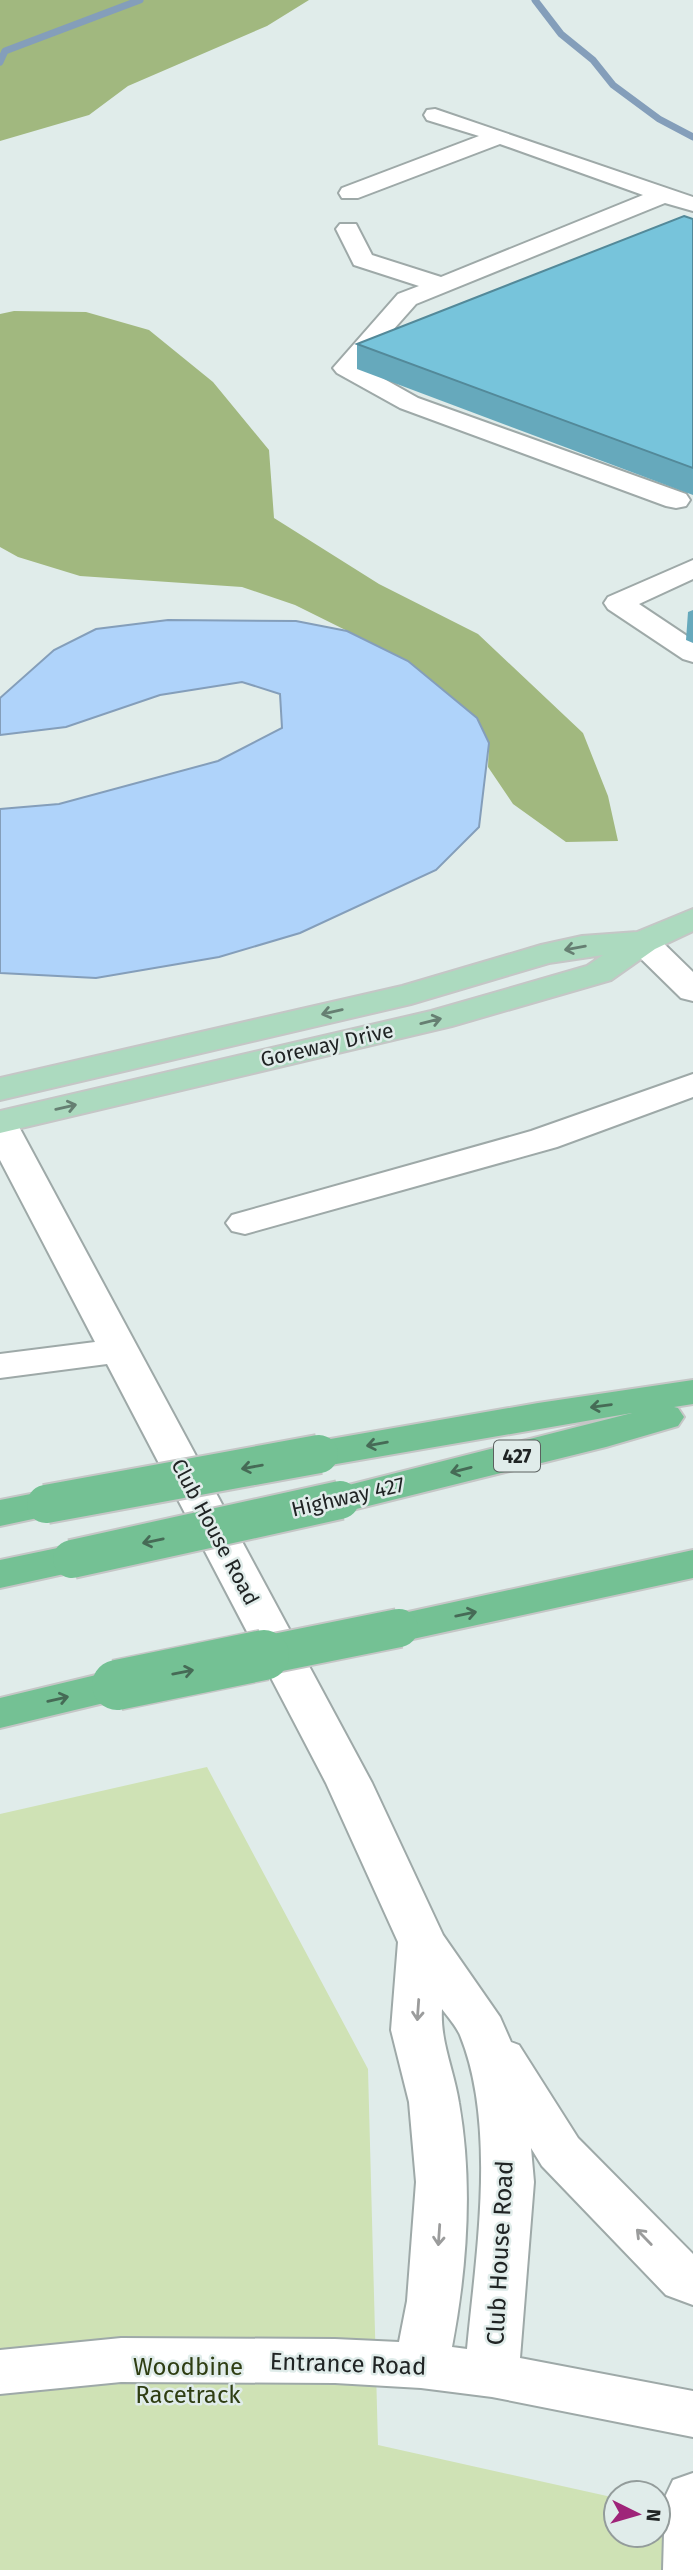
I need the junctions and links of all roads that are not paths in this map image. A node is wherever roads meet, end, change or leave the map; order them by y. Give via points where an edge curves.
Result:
1 (435, 115) dead end
2 (500, 136) junction
3 (350, 193) dead end
4 (664, 195) junction
5 (693, 204) edge
6 (348, 229) dead end
7 (442, 285) junction
8 (676, 500) dead end
9 (693, 568) edge
10 (693, 653) edge
11 (693, 919) edge
12 (643, 943) junction
13 (693, 991) edge
14 (693, 1085) edge
15 (0, 1089) edge
16 (0, 1124) edge
17 (245, 1223) dead end
18 (119, 1351) junction
19 (0, 1366) edge
20 (693, 1392) edge
21 (693, 1408) edge
22 (0, 1513) edge
23 (693, 1564) edge
24 (0, 1574) edge
25 (0, 1713) edge
26 (422, 1942) junction
27 (483, 2030) junction
28 (693, 2284) edge
29 (421, 2366) junction
30 (0, 2372) edge
31 (492, 2375) junction
32 (693, 2414) edge
33 (693, 2497) edge
34 (692, 2570) edge

1 - 2 street
2 - 3 street
2 - 4 street
4 - 5 street
4 - 7 street
6 - 7 street via 362,260
7 - 8 street via 407,299 346,368 409,403
9 - 10 street via 618,603
11 - 12 main road, Goreway Drive
12 - 13 street
12 -> 15 main road, Goreway Drive via 582,946 541,955 411,994
16 -> 12 main road, Goreway Drive via 440,1019 599,973
14 - 17 street via 544,1139
16 - 18 street, Club House Road
18 - 19 street
18 - 26 street, Club House Road via 349,1783
20 -> 22 highway, bridge
21 -> 24 highway, Highway 427 / 427, bridge via 592,1438 340,1500
25 -> 23 highway, bridge
26 - 27 street, Club House Road
26 -> 29 street, Club House Road via 416,2029 434,2102 442,2182 434,2301
28 -> 27 street via 560,2152
27 - 31 street, Club House Road via 501,2096 508,2182
29 - 30 street, Entrance Road via 121,2360
29 - 31 street, Entrance Road
31 - 32 street, Entrance Road
33 - 34 street

